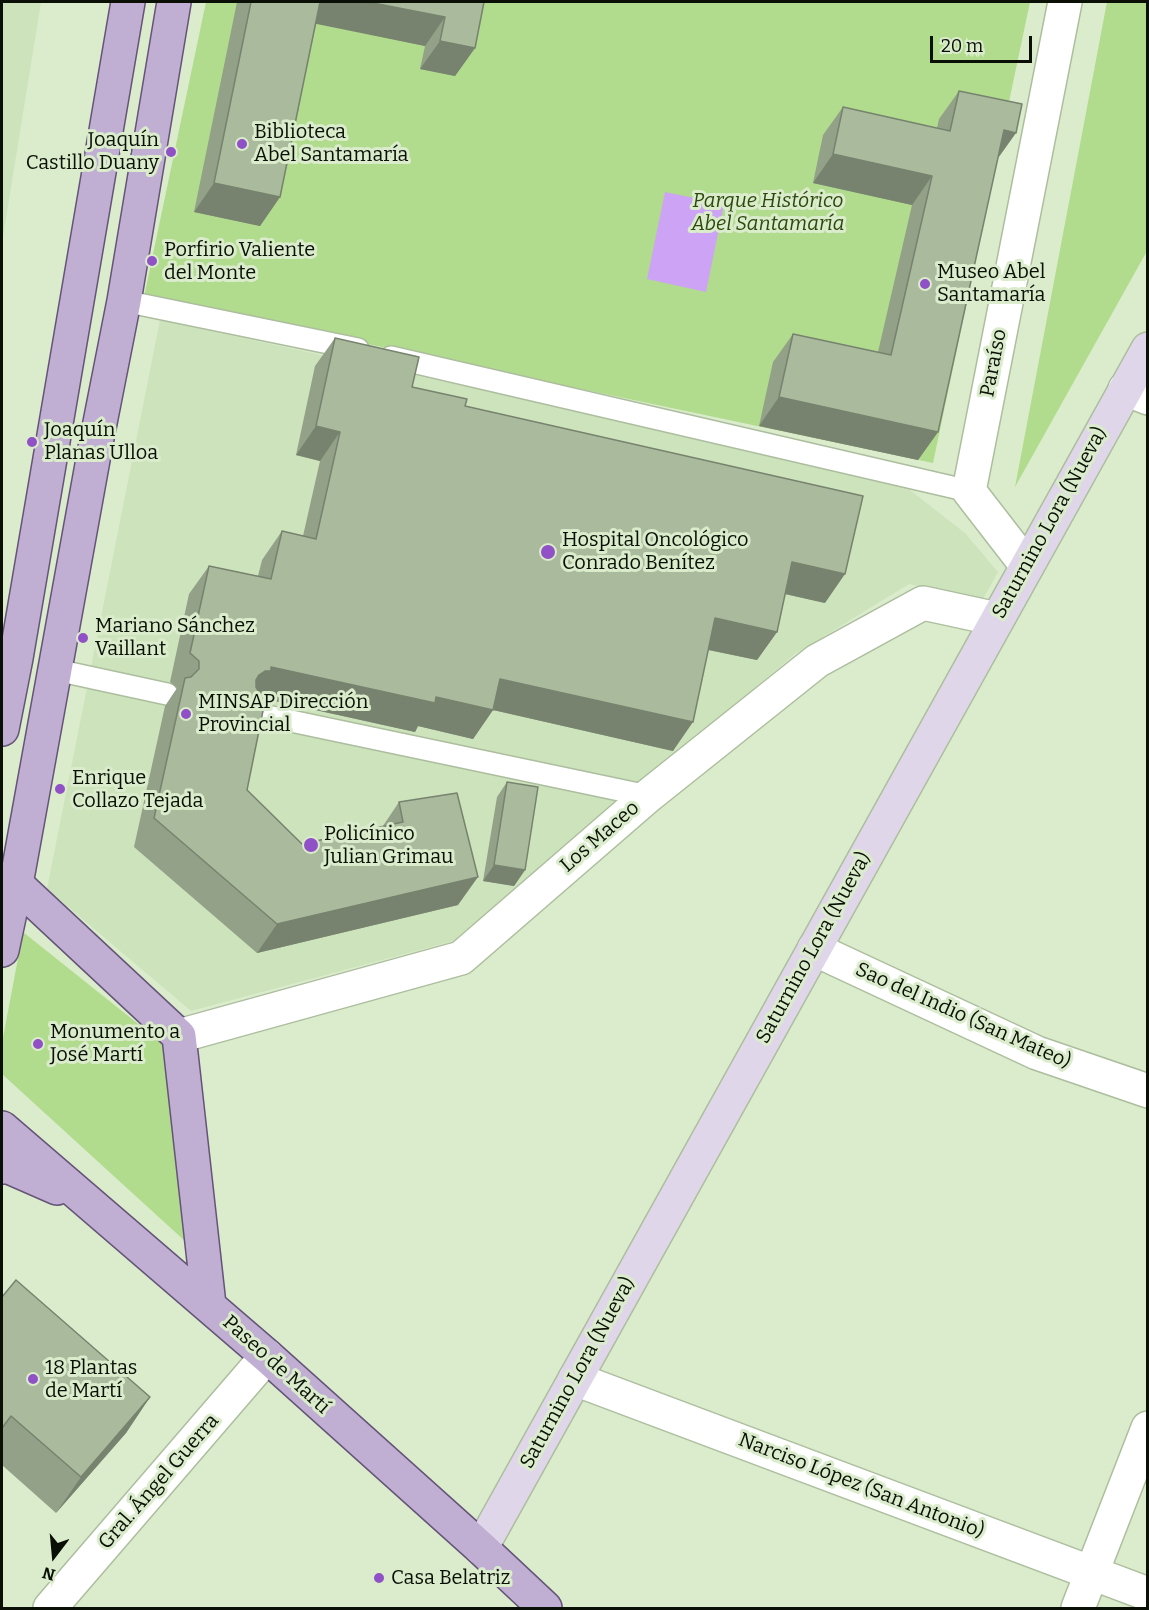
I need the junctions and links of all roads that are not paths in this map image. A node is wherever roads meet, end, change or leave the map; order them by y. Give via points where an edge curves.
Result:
1 (128, 2) edge
2 (174, 2) edge
3 (1065, 2) edge
4 (124, 301) junction
5 (1148, 349) edge
6 (1136, 393) edge
7 (969, 491) junction
8 (1026, 566) junction
9 (997, 619) junction
10 (56, 670) junction
11 (167, 694) dead end
12 (248, 712) edge
13 (2, 729) edge
14 (648, 796) junction
15 (16, 884) junction
16 (814, 949) junction
17 (2, 950) edge
18 (179, 1036) junction
19 (1148, 1091) edge
20 (2, 1128) edge
21 (2, 1167) edge
22 (86, 1200) junction
23 (209, 1305) junction
24 (267, 1356) junction
25 (575, 1379) junction
26 (1148, 1428) edge
27 (481, 1548) junction
28 (1092, 1574) junction
29 (1148, 1594) edge
30 (57, 1606) edge
31 (545, 1608) edge
32 (1078, 1608) edge

1 - 13 main road
2 - 4 main road
3 - 7 street, Paraíso
4 - 7 lane via 354,348
4 - 10 main road
5 - 6 main road, Saturnino Lora (Nueva)
6 - 8 main road, Saturnino Lora (Nueva)
7 - 8 street
8 - 9 main road, Saturnino Lora (Nueva)
9 - 14 street, Los Maceo via 923,603 817,661
9 - 16 main road, Saturnino Lora (Nueva)
10 - 11 lane
10 - 15 main road
12 - 14 lane
14 - 18 street, Los Maceo via 461,958
15 - 17 main road
15 - 18 main road
16 - 19 street, Sao del Indio (San Mateo) via 1037,1053
16 - 25 main road, Saturnino Lora (Nueva)
18 - 23 main road
20 - 22 main road, Paseo de Martí
21 - 22 main road
22 - 23 main road, Paseo de Martí
23 - 24 main road, Paseo de Martí
24 - 27 main road, Paseo de Martí
24 - 30 street, Gral. Ángel Guerra
25 - 27 main road, Saturnino Lora (Nueva)
25 - 28 street, Narciso López (San Antonio)
26 - 28 street
27 - 31 main road, Paseo de Martí
28 - 29 street, Narciso López (San Antonio)
28 - 32 street

